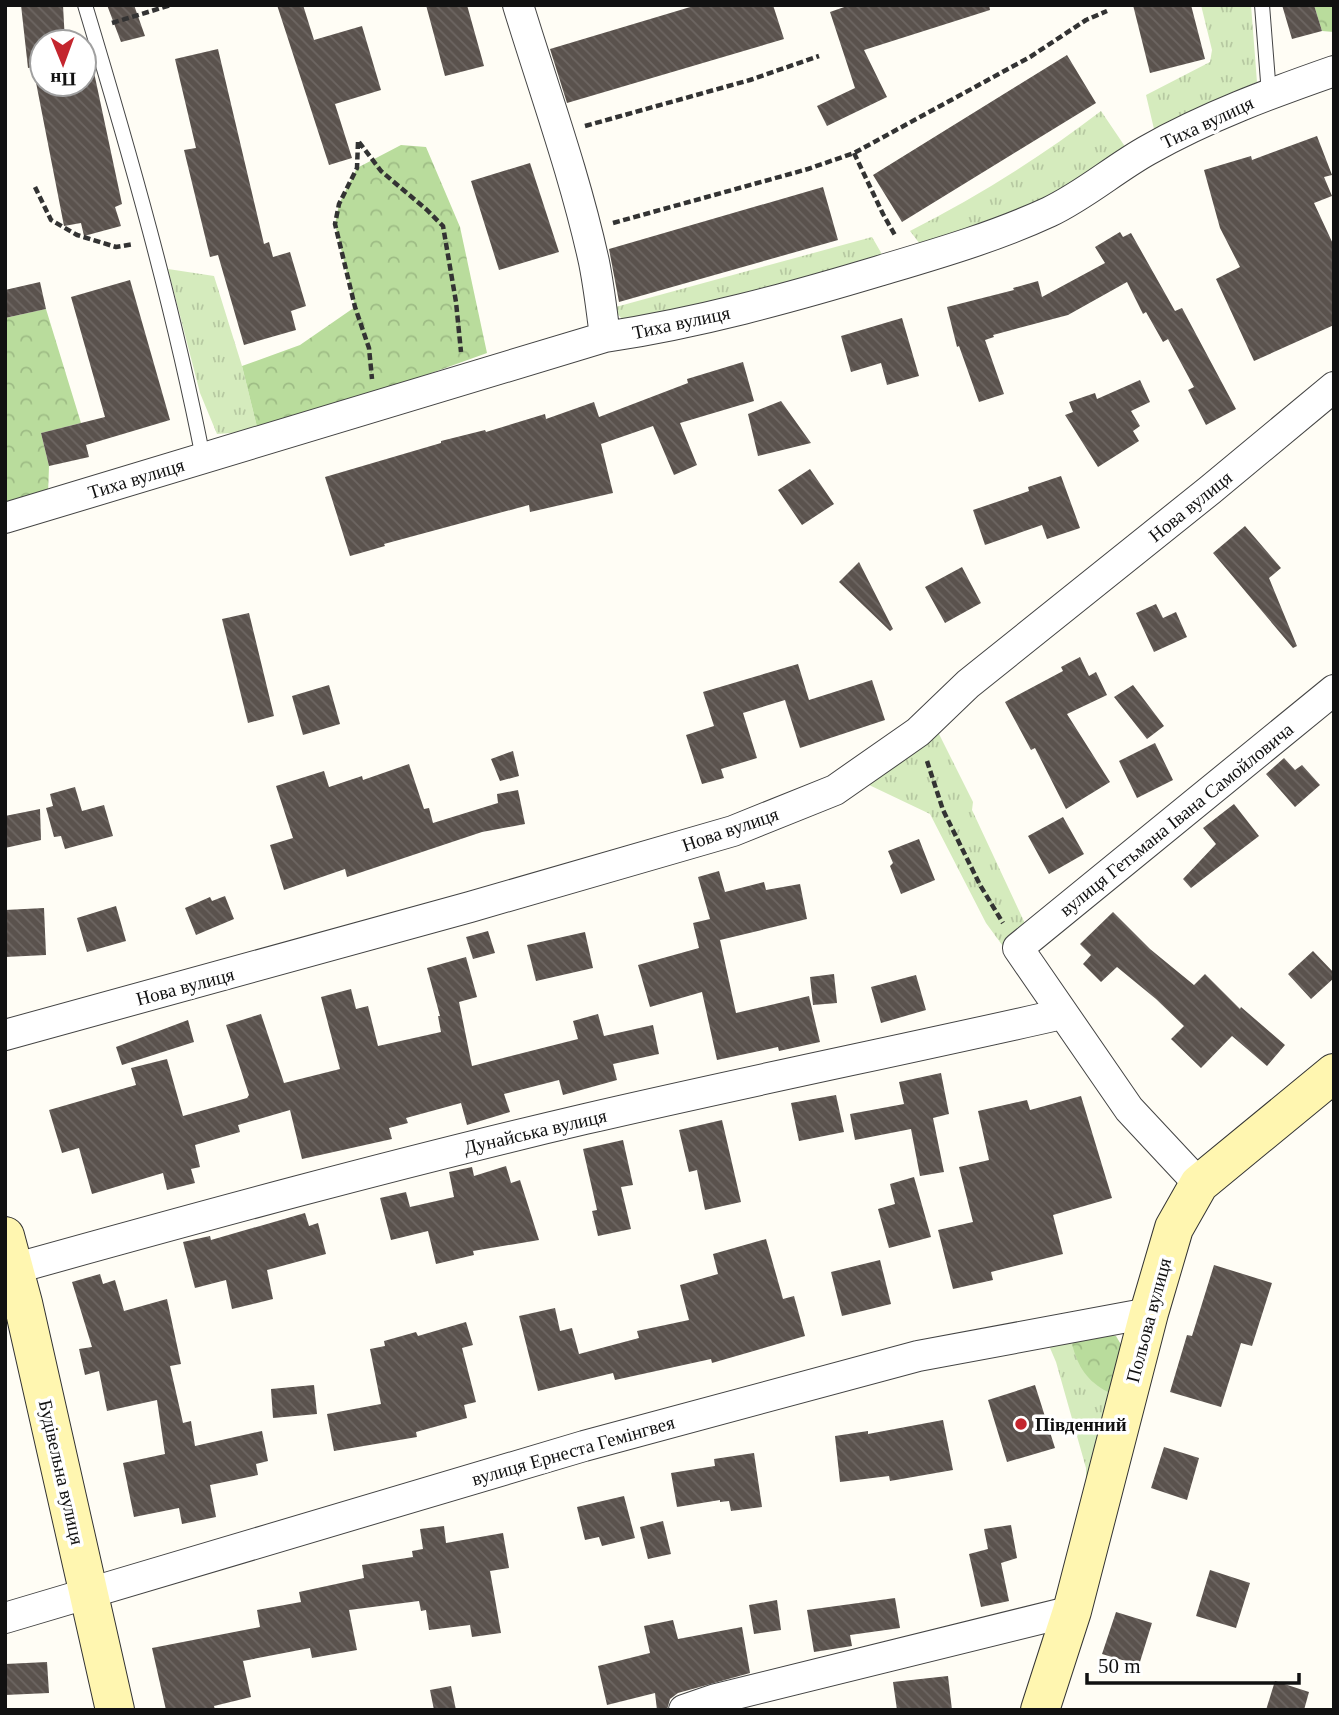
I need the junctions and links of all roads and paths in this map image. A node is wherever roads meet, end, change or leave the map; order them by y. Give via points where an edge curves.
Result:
1 (85, 5) edge
2 (171, 5) edge
3 (518, 5) edge
4 (1262, 5) edge
5 (1107, 11) dead end
6 (92, 28) edge
7 (95, 28) edge
8 (98, 49) edge
9 (819, 57) dead end
10 (1334, 71) edge
11 (1269, 94) junction
12 (558, 134) junction
13 (855, 153) junction
14 (35, 187) dead end
15 (586, 231) junction
16 (152, 240) junction
17 (908, 262) junction
18 (605, 337) junction
19 (464, 379) junction
20 (1334, 387) edge
21 (374, 406) junction
22 (203, 458) junction
23 (5, 518) edge
24 (1334, 690) edge
25 (918, 732) junction
26 (1018, 948) junction
27 (1062, 1014) junction
28 (5, 1035) edge
29 (1334, 1073) edge
30 (1199, 1184) junction
31 (12, 1278) edge
32 (1149, 1313) junction
33 (90, 1591) junction
34 (1072, 1611) junction
35 (5, 1618) edge
36 (115, 1710) edge
37 (684, 1710) edge
38 (1040, 1710) edge

1 - 6 lane
2 - 7 path
3 - 12 street
4 - 11 lane
5 - 13 path
8 - 16 lane
9 - 12 path
10 - 11 street, Тиха вулиця
11 - 17 street, Тиха вулиця via 1146,150 1051,211
12 - 15 street
13 - 15 path
13 - 17 path
14 - 16 path via 51,220 77,235 116,247
15 - 18 street
16 - 22 lane
17 - 18 street, Тиха вулиця via 667,328
18 - 19 street, Тиха вулиця
19 - 21 street, Тиха вулиця
19 - 21 path via 443,226 381,170 358,142 358,168 339,204 335,224 369,348
20 - 25 street, Нова вулиця via 968,684
21 - 22 street, Тиха вулиця
22 - 23 street, Тиха вулиця
24 - 26 street, вулиця Гетьмана Івана Самойловича
25 - 26 path via 943,810
25 - 28 street, Нова вулиця via 835,790 733,831
26 - 27 street
27 - 30 street via 1129,1109
27 - 31 street, Дунайська вулиця via 443,1153
29 - 30 street, Польова вулиця
30 - 32 street, Польова вулиця via 1174,1228
31 - 33 street, Будівельна вулиця
32 - 33 street, вулиця Ернеста Гемінгвея via 918,1356 584,1446
32 - 34 street, Польова вулиця
33 - 35 street, вулиця Ернеста Гемінгвея
33 - 36 street, Будівельна вулиця
34 - 37 street
34 - 38 street, Польова вулиця

